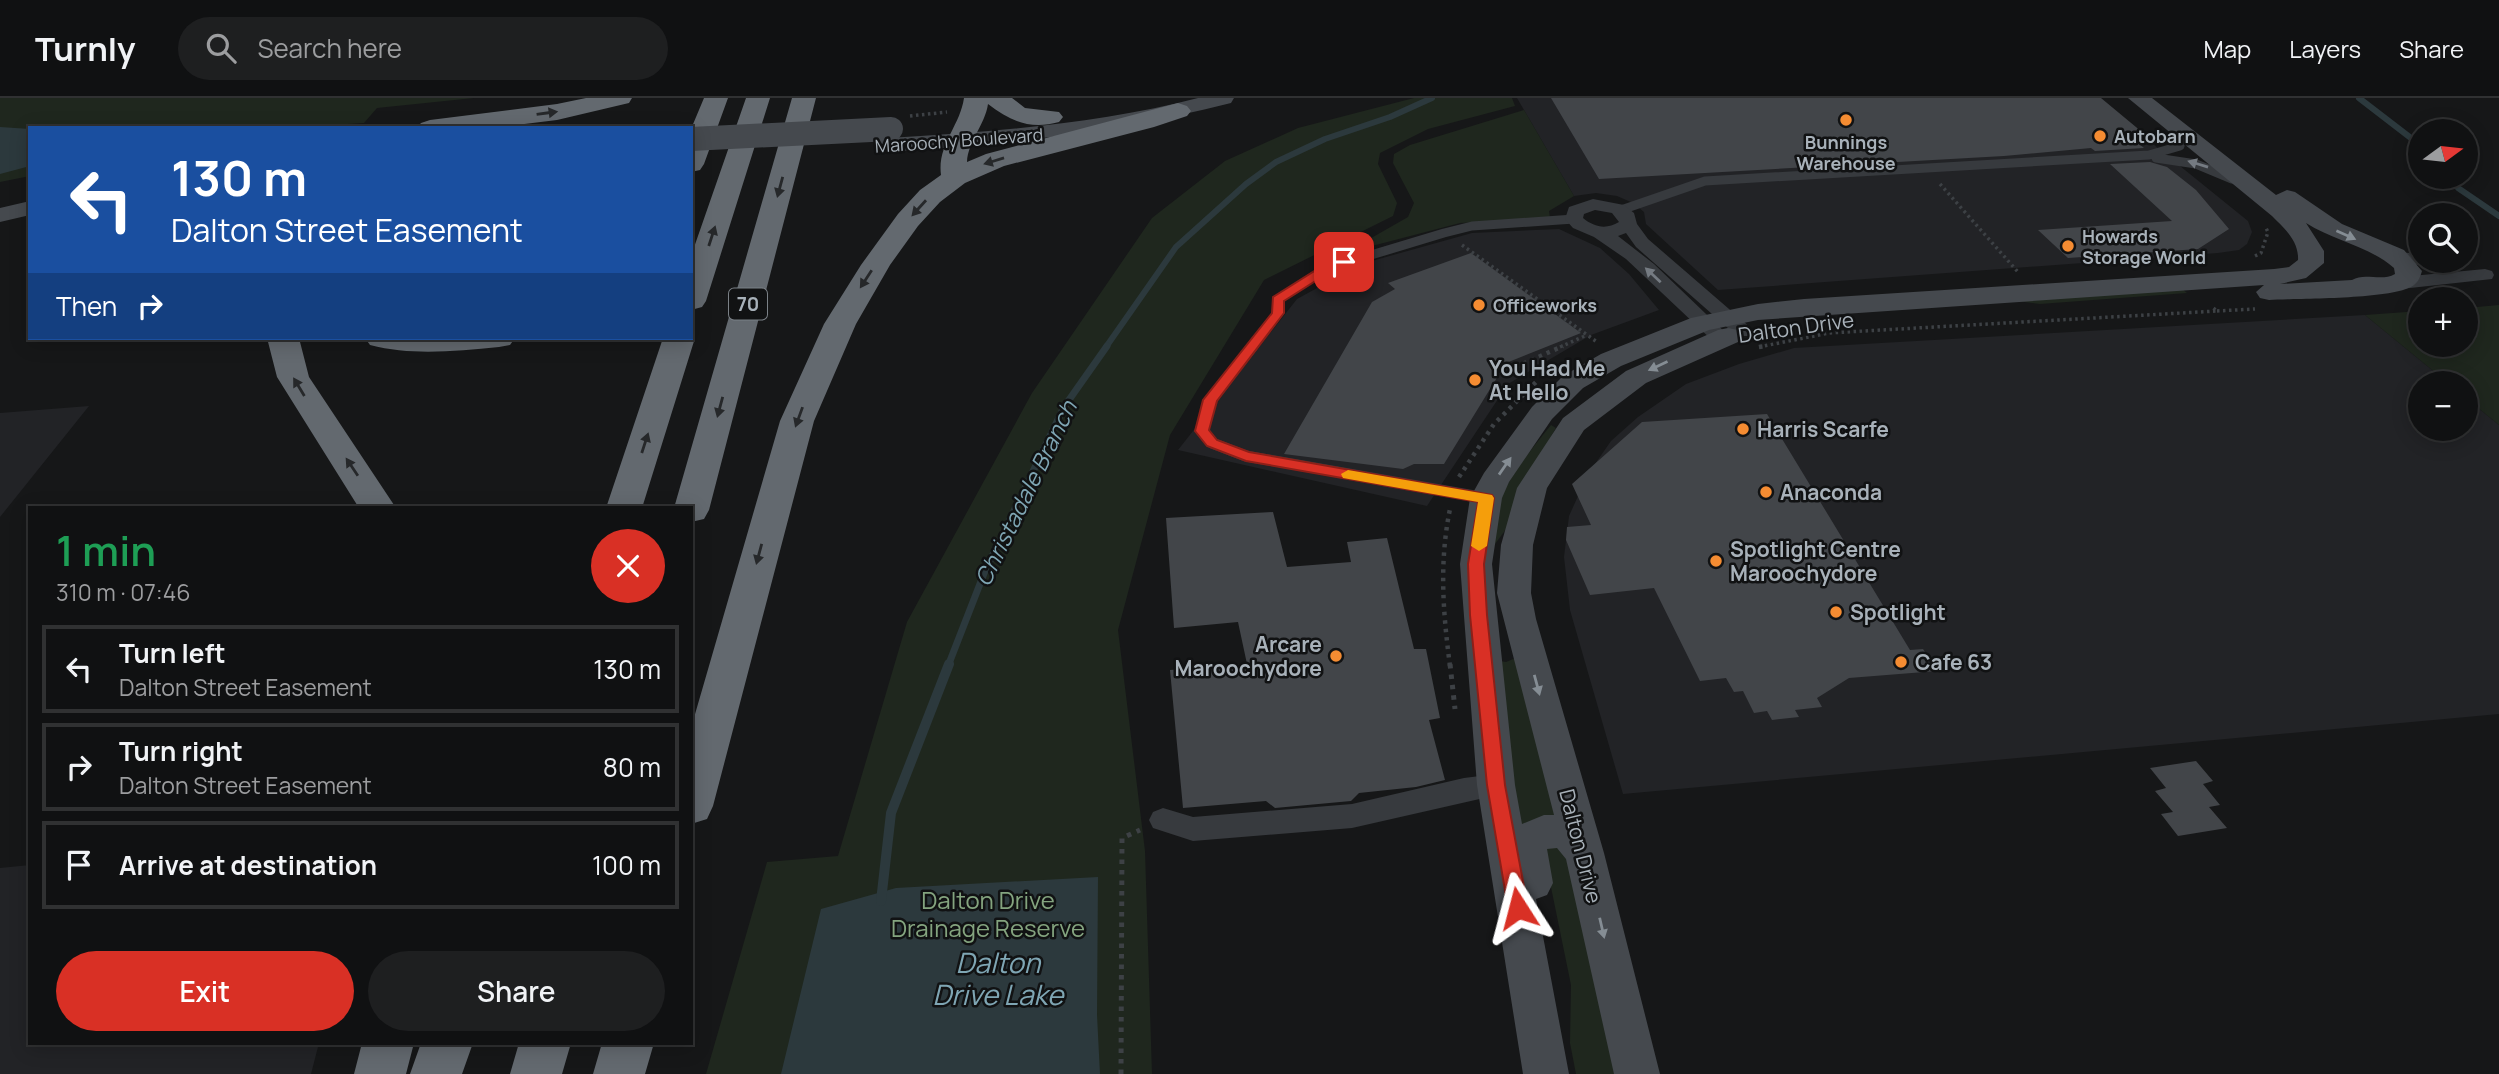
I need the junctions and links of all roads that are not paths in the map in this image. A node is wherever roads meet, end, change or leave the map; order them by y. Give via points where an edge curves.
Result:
1 (620, 98) edge
2 (716, 98) edge
3 (758, 98) edge
4 (804, 98) edge
5 (976, 98) edge
6 (996, 98) edge
7 (1139, 98) edge
8 (1223, 98) edge
9 (2139, 98) edge
10 (2161, 98) edge
11 (1178, 111) junction
12 (1050, 117) junction
13 (446, 126) edge
14 (962, 133) junction
15 (2182, 133) junction
16 (889, 137) junction
17 (693, 139) edge
18 (693, 156) edge
19 (2132, 157) junction
20 (693, 159) edge
21 (1926, 169) joint
22 (955, 177) junction
23 (28, 192) edge
24 (2259, 193) junction
25 (0, 199) edge
26 (28, 208) edge
27 (0, 215) edge
28 (1624, 217) junction
29 (1566, 220) junction
30 (1599, 232) junction
31 (2311, 254) junction
32 (2408, 272) edge
33 (2484, 275) dead end
34 (2395, 276) junction
35 (693, 295) edge
36 (1725, 329) junction
37 (283, 340) edge
38 (397, 340) edge
39 (475, 340) edge
40 (678, 340) edge
41 (1486, 498) junction
42 (377, 506) edge
43 (625, 506) edge
44 (692, 506) edge
45 (1517, 545) junction
46 (1479, 615) junction
47 (1496, 785) junction
48 (693, 799) edge
49 (1163, 820) road end
50 (1584, 853) junction
51 (387, 1045) edge
52 (446, 1045) edge
53 (544, 1045) edge
54 (627, 1045) edge
55 (1542, 1055) edge
56 (380, 1074) edge
57 (436, 1074) edge
58 (536, 1074) edge
59 (619, 1074) edge
60 (1637, 1074) edge

13 -> 1 highway via 557,112
2 - 20 highway
35 -> 3 highway
4 -> 44 highway, 70
5 - 14 highway via 976,110
6 - 12 highway via 1018,115
7 - 12 main road, Maroochy Boulevard
8 - 11 main road, Maroochy Boulevard
9 - 15 main road
10 -> 34 main road
11 - 14 main road, Maroochy Boulevard via 1057,132
11 -> 22 highway via 995,160
12 - 14 main road, Maroochy Boulevard
14 - 16 main road, Maroochy Boulevard
14 - 22 highway via 952,165
15 - 19 lane via 2180,146
15 - 24 main road
16 - 17 main road, Maroochy Boulevard, bridge
16 - 18 main road, Maroochy Boulevard
19 - 21 lane
24 -> 19 lane via 2186,160
21 - 28 lane via 1705,181
22 -> 48 highway via 930,196 889,246 846,313 812,382 788,449
23 - 25 main road
24 - 31 main road via 2298,228
26 - 27 main road
28 - 29 street via 1602,204 1586,205
28 - 30 street via 1613,232
28 - 36 street via 1642,243
29 - 30 street
29 - 41 lane via 1472,226 1328,268 1277,300 1278,313 1210,400 1202,431 1212,443 1246,456
36 -> 30 street
31 - 34 main road via 2336,274 2364,283
31 - 36 main road, Dalton Drive via 2307,268 2274,276
32 - 34 street
33 - 34 street
34 - 36 main road, Dalton Drive
41 -> 36 main road, Dalton Drive via 1542,413 1573,382 1611,360
36 -> 45 main road, Dalton Drive via 1636,377 1573,424 1532,488
42 -> 37 highway via 293,377
38 - 39 highway via 428,344
43 -> 40 highway
41 - 46 main road, Dalton Drive via 1476,564
45 - 46 main road via 1499,554 1505,635 1494,640
45 -> 50 main road, Dalton Drive via 1514,593 1519,619
46 - 47 main road, Dalton Drive
47 - 49 street via 1352,816 1193,829
47 - 55 main road, Dalton Drive
50 - 55 main road via 1567,832 1544,831 1526,842 1550,973
50 -> 60 main road, Dalton Drive
51 - 56 highway
52 - 57 highway
53 - 58 highway
54 - 59 highway

